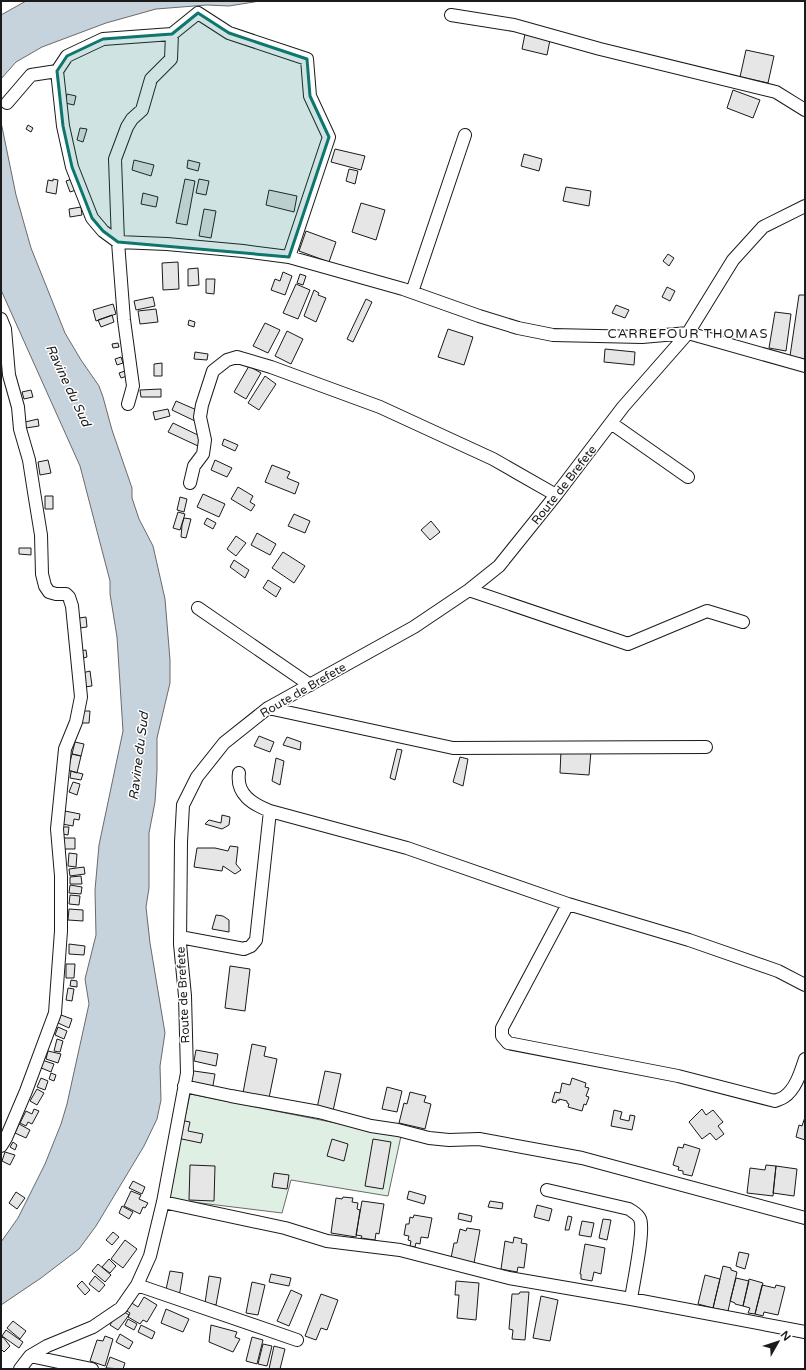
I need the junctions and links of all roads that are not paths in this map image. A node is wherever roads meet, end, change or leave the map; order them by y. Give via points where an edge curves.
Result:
1 (451, 15) dead end
2 (172, 34) junction
3 (57, 71) junction
4 (7, 103) dead end
5 (805, 110) edge
6 (465, 135) dead end
7 (805, 206) edge
8 (118, 242) junction
9 (289, 257) junction
10 (412, 292) junction
11 (1, 319) edge
12 (688, 332) junction
13 (805, 366) edge
14 (128, 404) dead end
15 (611, 423) junction
16 (688, 477) dead end
17 (190, 483) dead end
18 (556, 495) junction
19 (469, 590) junction
20 (198, 608) dead end
21 (744, 622) dead end
22 (310, 685) junction
23 (268, 708) junction
24 (706, 747) dead end
25 (238, 773) dead end
26 (270, 811) junction
27 (568, 904) junction
28 (180, 936) junction
29 (805, 985) edge
30 (805, 1058) edge
31 (184, 1086) junction
32 (1, 1146) edge
33 (547, 1190) dead end
34 (163, 1202) junction
35 (805, 1218) edge
36 (137, 1285) junction
37 (631, 1299) junction
38 (805, 1332) edge
39 (297, 1340) dead end
40 (30, 1356) junction
41 (20, 1369) edge
42 (92, 1369) edge

1 - 5 street via 514,25 776,92
2 - 3 street via 103,39 67,56
2 - 8 street via 171,59 151,79 142,110 127,127 116,158
2 - 9 street via 198,13 229,33 307,59 310,96 328,137
3 - 4 street via 32,75
3 - 8 street via 63,126 72,167 92,218 102,232
6 - 10 street
7 - 12 street, Route de Brefete via 763,227 733,260
8 - 9 street via 167,244
8 - 14 street via 124,320 133,386
9 - 10 street
10 - 12 street via 478,316 553,335 642,337
11 - 32 street via 5,330 9,376 29,460 40,528 44,586 49,592 66,594 72,606 81,697 76,722 65,749 57,829 61,876 61,932 55,1013 26,1091
12 - 13 street
12 - 15 street, Route de Brefete
15 - 16 street
15 - 18 street, Route de Brefete
17 - 18 street via 194,466 203,454 205,440 200,417 213,371 227,360 237,357 380,407 492,459
18 - 19 street, Route de Brefete via 499,566
19 - 21 street via 628,644 707,611
19 - 22 street, Route de Brefete via 414,627
20 - 22 street
22 - 23 street, Route de Brefete
23 - 24 street via 453,748
23 - 28 street, Route de Brefete via 224,744 197,777 183,805
25 - 26 street via 238,780 248,800
26 - 27 street via 407,848
26 - 28 street via 256,940 251,946 244,948
27 - 29 street via 689,940 778,971
27 - 30 street via 502,1028 502,1036 508,1043 678,1076 774,1101 784,1097 792,1088
28 - 31 street, Route de Brefete via 187,1073
31 - 34 street, Route de Brefete
31 - 35 street via 319,1112 429,1138 479,1138 582,1158
33 - 37 street via 629,1209 640,1217 641,1235
34 - 36 street, Route de Brefete via 150,1256
34 - 37 street via 328,1240 400,1250 509,1278
36 - 39 street
36 - 40 street, Route de Brefete via 121,1308 93,1326
37 - 38 street
40 - 41 street, Route de Brefete
40 - 42 street

